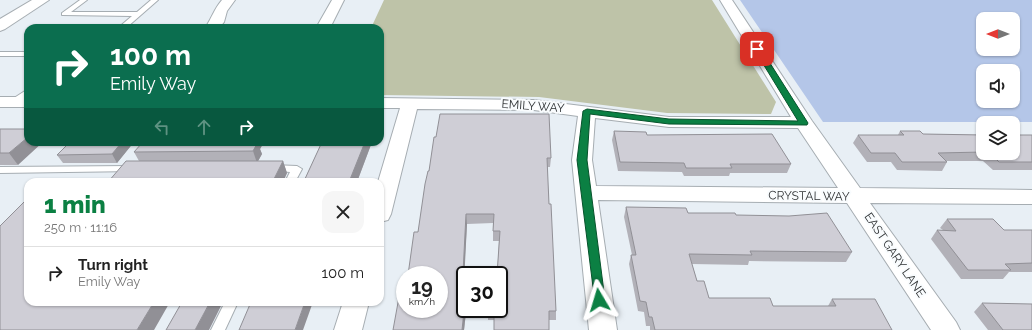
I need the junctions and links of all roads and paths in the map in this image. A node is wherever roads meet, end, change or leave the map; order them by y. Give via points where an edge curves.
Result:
1 (42, 0) edge
2 (84, 0) edge
3 (155, 0) edge
4 (229, 0) edge
5 (338, 0) edge
6 (726, 0) edge
7 (138, 14) junction
8 (127, 24) edge
9 (215, 24) edge
10 (325, 24) edge
11 (0, 26) edge
12 (0, 54) edge
13 (24, 54) edge
14 (24, 95) edge
15 (14, 102) edge
16 (384, 103) edge
17 (410, 103) junction
18 (587, 111) junction
19 (804, 123) junction
20 (263, 168) edge
21 (146, 169) edge
22 (0, 170) edge
23 (292, 178) edge
24 (586, 193) junction
25 (856, 196) junction
26 (1032, 197) edge
27 (384, 199) edge
28 (230, 306) edge
29 (355, 306) edge
30 (218, 330) edge
31 (348, 330) edge
32 (603, 330) edge
33 (946, 330) edge

1 - 11 main road
2 - 7 lane via 64,14
3 - 7 lane
4 - 9 street via 220,10
5 - 10 street
6 - 19 street, EAST GARY LANE
7 - 8 lane
12 - 13 lane
14 - 15 lane
16 - 17 street, EMILY WAY
17 - 18 street, EMILY WAY via 534,105
17 - 27 street
18 - 19 street, EMILY WAY via 669,122
18 - 24 street via 582,160
19 - 25 street, EAST GARY LANE
20 - 23 lane via 295,167 297,169
21 - 22 lane
24 - 25 street, CRYSTAL WAY
24 - 32 street
25 - 26 street, CRYSTAL WAY
25 - 33 street, EAST GARY LANE
28 - 30 lane
29 - 31 street

